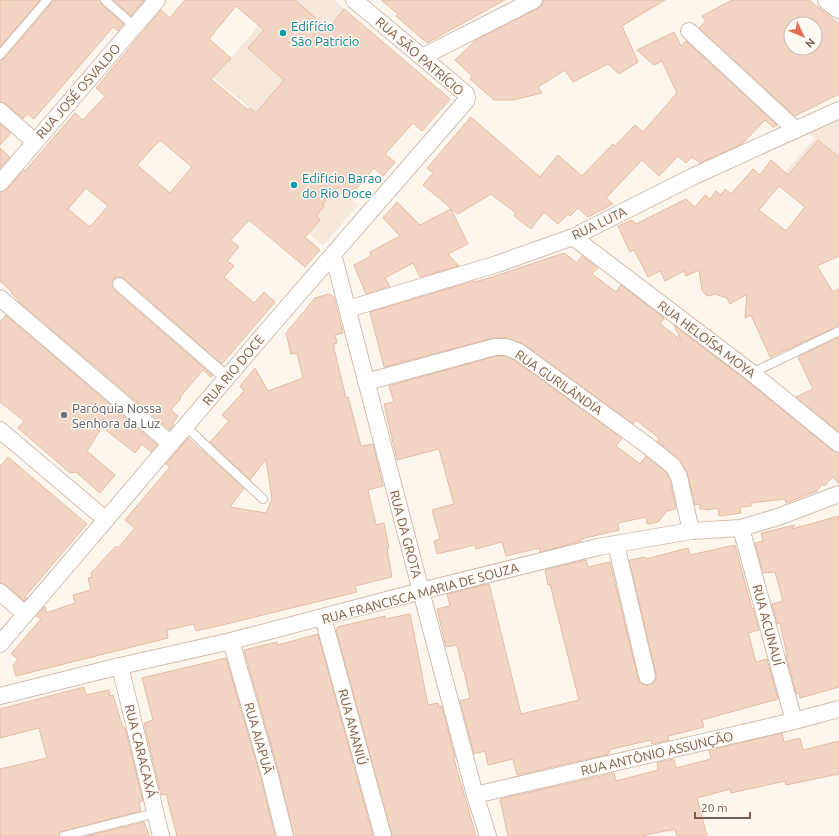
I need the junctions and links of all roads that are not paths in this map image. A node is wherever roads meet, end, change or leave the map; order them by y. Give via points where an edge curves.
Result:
1 (47, 0) edge
2 (105, 0) edge
3 (156, 0) edge
4 (534, 0) edge
5 (828, 0) edge
6 (356, 1) edge
7 (839, 8) edge
8 (134, 26) junction
9 (689, 31) dead end
10 (0, 55) edge
11 (422, 57) junction
12 (467, 97) joint
13 (839, 110) edge
14 (0, 111) edge
15 (796, 130) junction
16 (35, 142) junction
17 (0, 183) edge
18 (573, 237) junction
19 (333, 254) junction
20 (119, 284) dead end
21 (0, 298) edge
22 (348, 309) junction
23 (839, 331) edge
24 (752, 373) junction
25 (227, 378) junction
26 (366, 382) junction
27 (186, 427) junction
28 (0, 430) edge
29 (171, 444) junction
30 (839, 444) edge
31 (839, 494) edge
32 (264, 499) dead end
33 (106, 520) junction
34 (741, 528) junction
35 (691, 531) junction
36 (616, 544) junction
37 (421, 591) junction
38 (0, 592) edge
39 (25, 614) junction
40 (323, 618) junction
41 (231, 642) junction
42 (0, 644) edge
43 (120, 666) junction
44 (647, 676) dead end
45 (0, 696) edge
46 (839, 709) edge
47 (794, 722) junction
48 (475, 795) junction
49 (156, 813) junction
50 (64, 836) edge
51 (161, 836) edge
52 (285, 836) edge
53 (383, 836) edge
54 (488, 836) edge

1 - 10 lane
2 - 8 lane
3 - 8 street, RUA JOSÉ OSVALDO
4 - 11 street
5 - 7 street
6 - 11 street, RUA SÃO PATRÍCIO
8 - 16 street, RUA JOSÉ OSVALDO
9 - 15 street
11 - 12 street, RUA SÃO PATRÍCIO
12 - 19 street, RUA RIO DOCE
13 - 15 street, RUA LUTA
14 - 16 street
15 - 18 street, RUA LUTA via 694,176
16 - 17 street, RUA JOSÉ OSVALDO
18 - 22 street, RUA LUTA via 497,264
18 - 24 street, RUA HELOÍSA MOYA
19 - 22 street, RUA DA GROTA
19 - 25 street, RUA RIO DOCE
20 - 25 street
21 - 29 street
22 - 26 street, RUA DA GROTA
23 - 24 lane
24 - 30 street, RUA HELOÍSA MOYA
25 - 27 street, RUA RIO DOCE
26 - 35 street, RUA GURILÂNDIA via 495,347 506,347 519,352 673,466
26 - 37 street, RUA DA GROTA
27 - 29 street, RUA RIO DOCE
27 - 32 lane
28 - 33 street
29 - 33 street, RUA RIO DOCE
31 - 34 street, RUA FRANCISCA MARIA DE SOUZA via 778,518
33 - 39 street, RUA RIO DOCE
34 - 35 street, RUA FRANCISCA MARIA DE SOUZA
34 - 47 street, RUA ACUNAUÍ
35 - 36 street, RUA FRANCISCA MARIA DE SOUZA
36 - 37 street, RUA FRANCISCA MARIA DE SOUZA
36 - 44 street
37 - 40 street, RUA FRANCISCA MARIA DE SOUZA
37 - 48 street, RUA DA GROTA
38 - 39 street
39 - 42 street, RUA RIO DOCE
40 - 41 street, RUA FRANCISCA MARIA DE SOUZA
40 - 53 street, RUA AMANIÚ
41 - 43 street, RUA FRANCISCA MARIA DE SOUZA
41 - 52 street, RUA AIAPUÃ
43 - 45 street, RUA FRANCISCA MARIA DE SOUZA
43 - 49 street, RUA CARACAXÁ
46 - 47 street, RUA ANTÔNIO ASSUNÇÃO
47 - 48 street, RUA ANTÔNIO ASSUNÇÃO
48 - 54 street, RUA DA GROTA
49 - 50 lane
49 - 51 street, RUA CARACAXÁ

